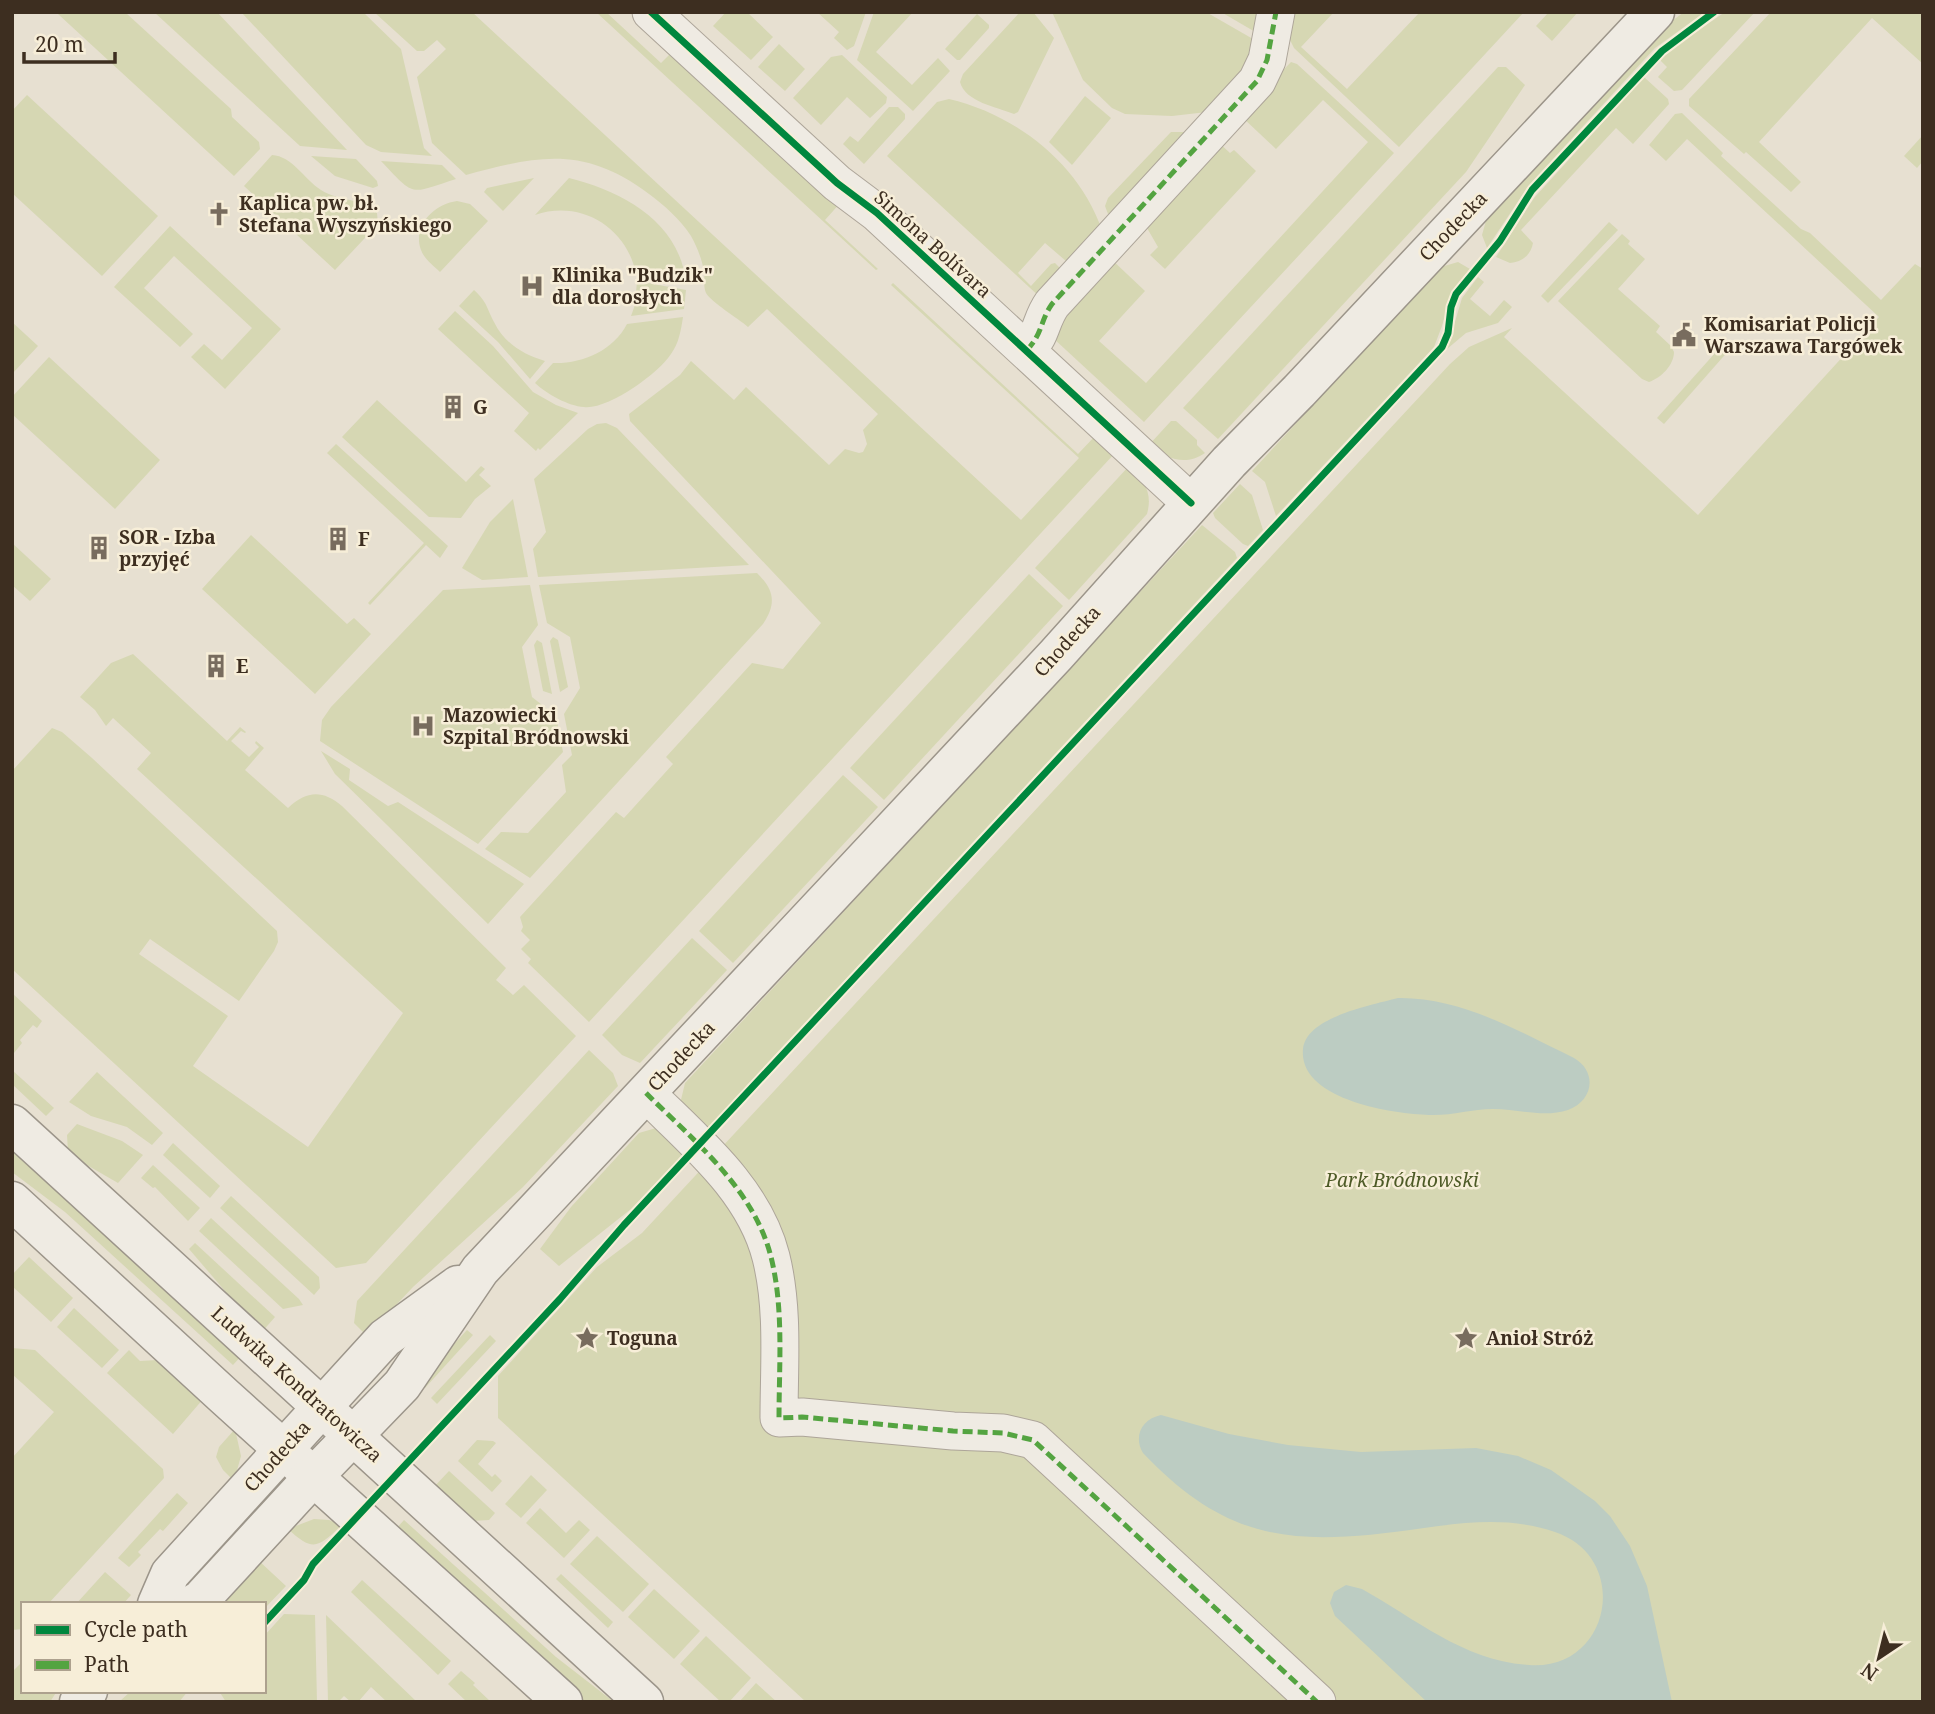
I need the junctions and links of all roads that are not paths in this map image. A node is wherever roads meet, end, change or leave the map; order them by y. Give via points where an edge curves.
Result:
1 (651, 12) edge
2 (1276, 12) edge
3 (1655, 12) edge
4 (1027, 350) junction
5 (1191, 503) junction
6 (646, 1093) junction
7 (12, 1124) edge
8 (12, 1201) edge
9 (480, 1270) junction
10 (322, 1407) junction
11 (354, 1436) junction
12 (284, 1449) junction
13 (314, 1476) junction
14 (158, 1602) edge
15 (196, 1602) edge
16 (563, 1702) edge
17 (644, 1702) edge
18 (1317, 1702) edge

1 - 4 street, Simóna Bolívara
2 - 4 street via 1267,60 1257,81 1054,301 1040,335
3 - 5 street, Chodecka
4 - 5 street, Simóna Bolívara
5 - 6 street, Chodecka via 1056,655
6 - 9 street, Chodecka
6 - 18 street via 733,1182 771,1256 778,1300 779,1418 1003,1433 1033,1440
7 - 10 street, Ludwika Kondratowicza
8 - 12 street
9 - 10 street, Chodecka via 385,1338
9 - 11 street, Chodecka via 402,1385
10 - 11 street, Ludwika Kondratowicza
10 - 12 street, Chodecka
11 - 13 street, Chodecka
11 - 17 street, Ludwika Kondratowicza
12 - 13 street
12 - 14 street, Chodecka via 170,1574
13 - 15 street, Chodecka
13 - 16 street

